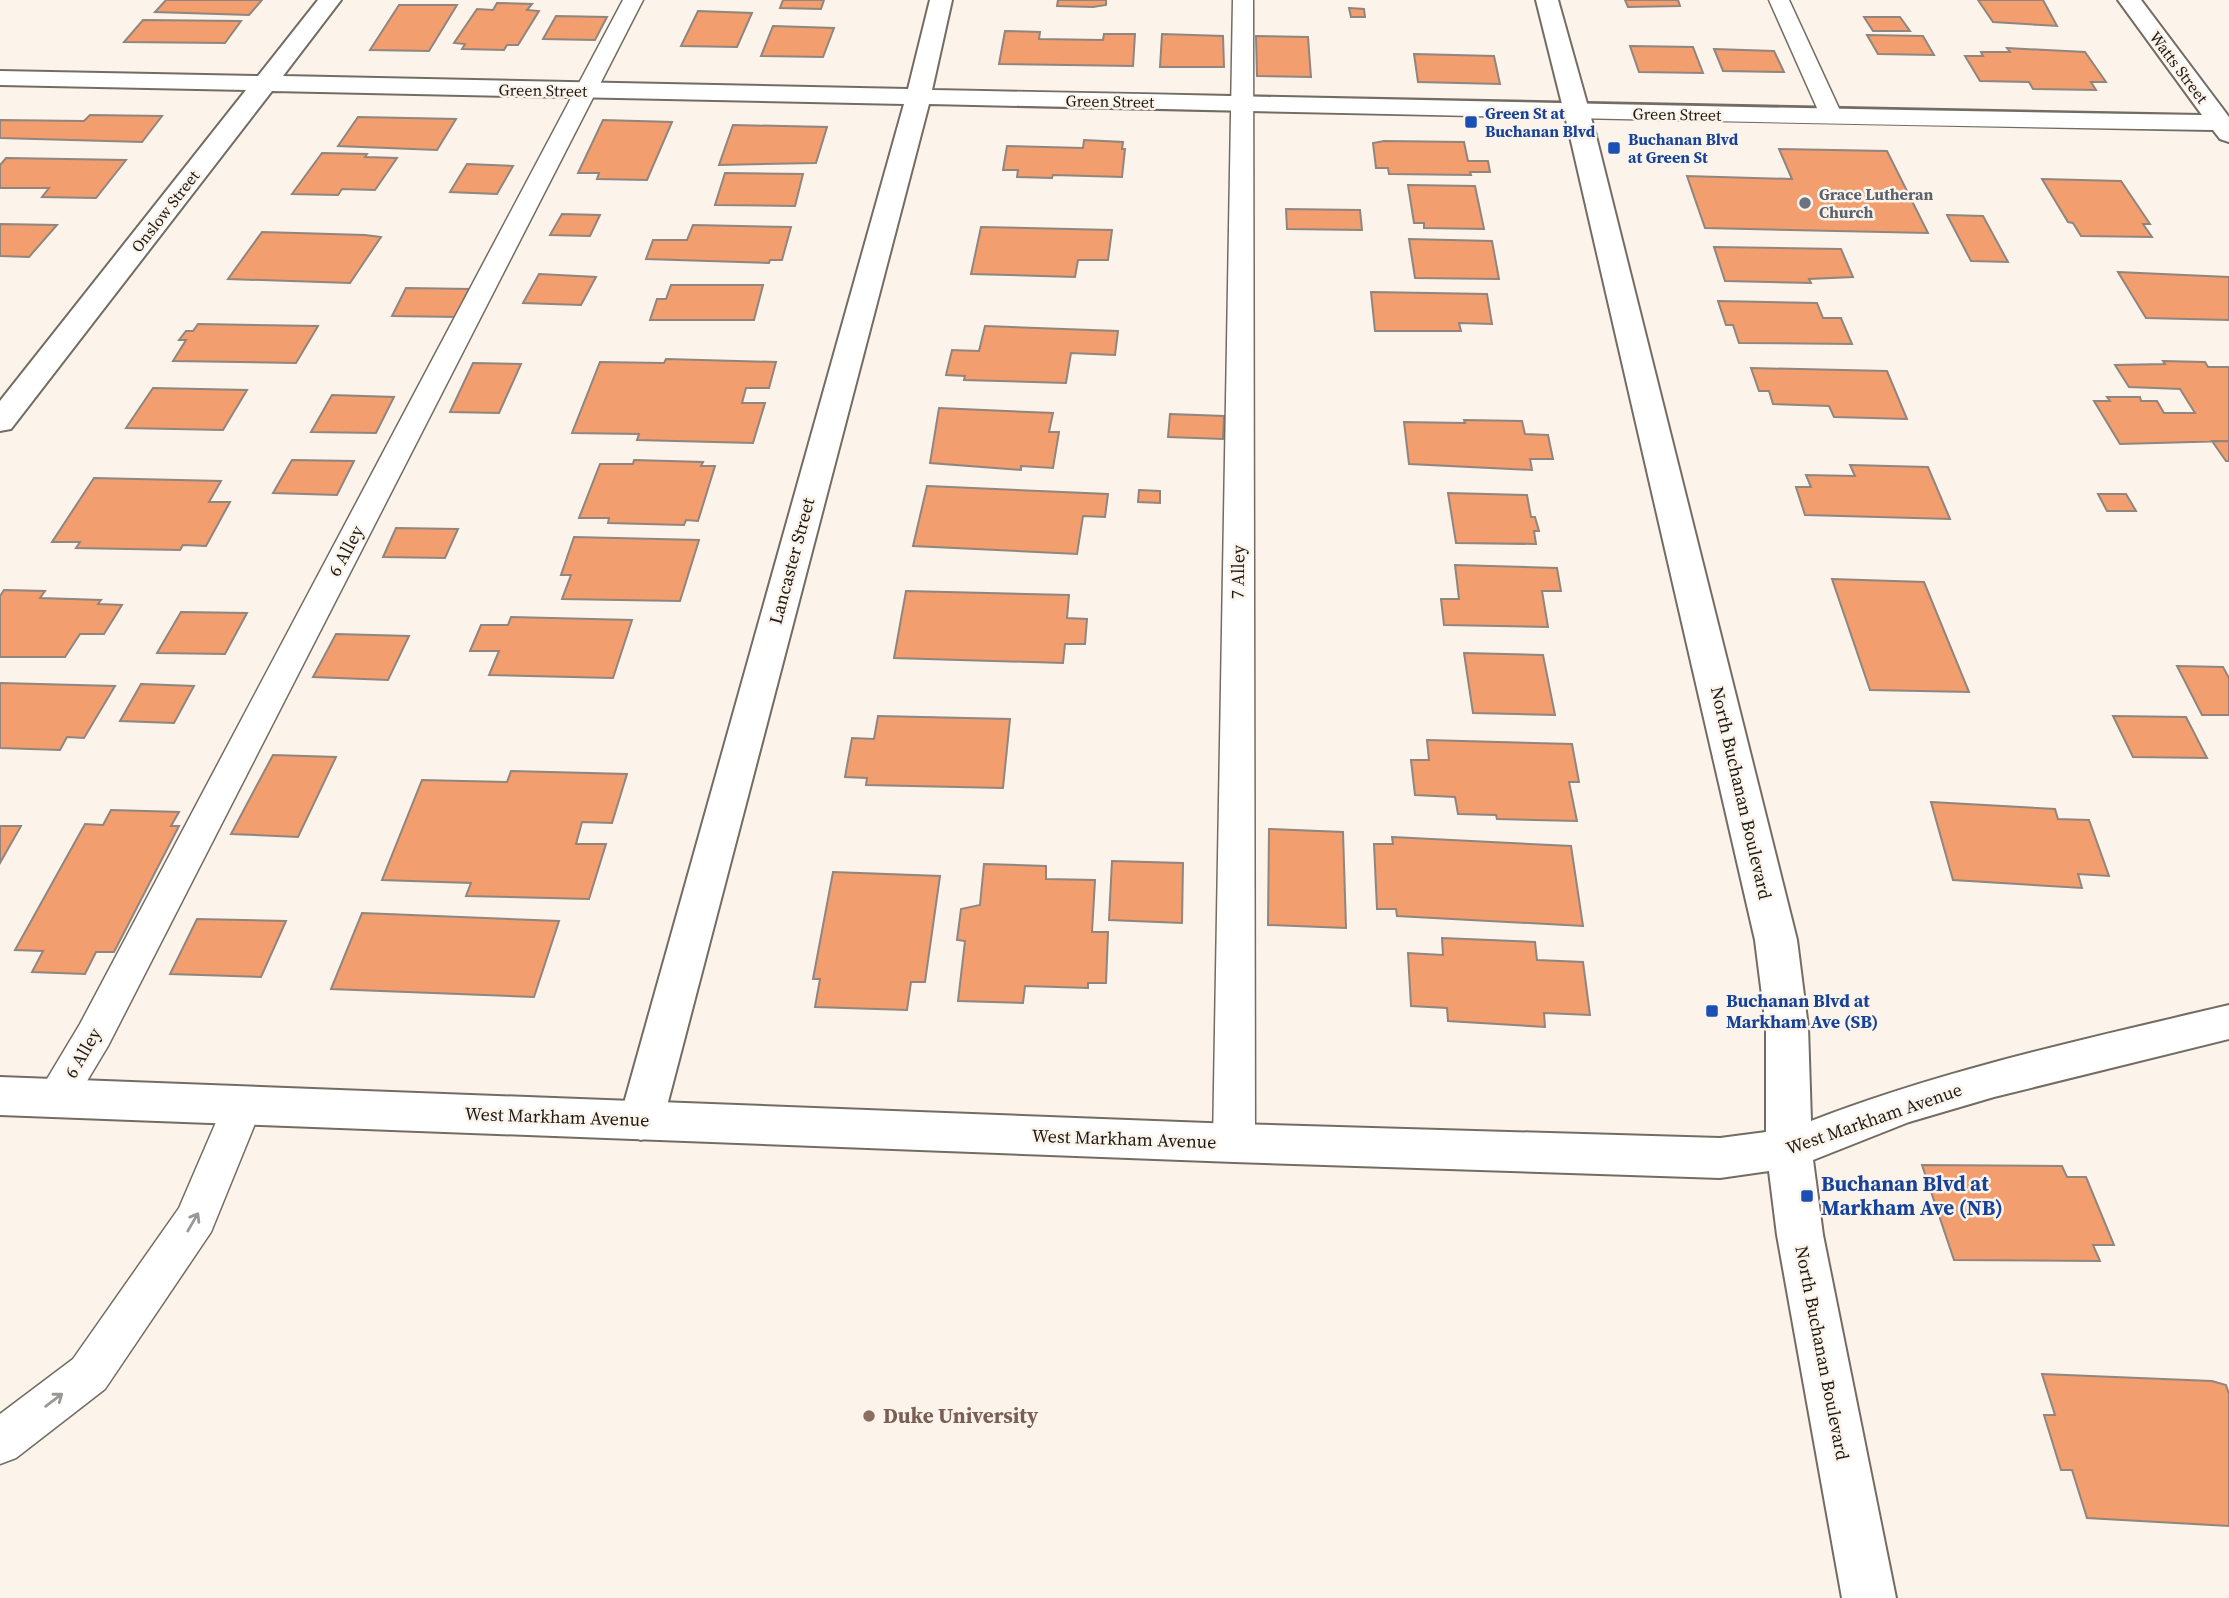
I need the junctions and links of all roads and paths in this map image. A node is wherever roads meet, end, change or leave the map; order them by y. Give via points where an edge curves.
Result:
1 (330, 0) edge
2 (634, 0) edge
3 (941, 0) edge
4 (1243, 0) edge
5 (1546, 0) edge
6 (1779, 0) edge
7 (2129, 0) edge
8 (0, 78) edge
9 (265, 84) junction
10 (586, 91) junction
11 (918, 98) junction
12 (1242, 103) junction
13 (1575, 111) junction
14 (1832, 117) junction
15 (2225, 128) edge
16 (0, 422) edge
17 (2229, 1022) edge
18 (0, 1096) edge
19 (55, 1099) junction
20 (243, 1104) junction
21 (640, 1121) junction
22 (1234, 1143) junction
23 (1789, 1149) junction
24 (0, 1441) edge
25 (1869, 1598) edge

1 - 9 street, Onslow Street
2 - 10 lane, 6 Alley
3 - 11 street, Lancaster Street
4 - 12 lane, 7 Alley
5 - 13 street, North Buchanan Boulevard
6 - 14 lane
7 - 15 street, Watts Street
8 - 9 street, Green Street
9 - 10 street, Green Street
9 - 16 street, Onslow Street
10 - 11 street, Green Street
10 - 19 lane, 6 Alley via 100,1023
11 - 12 street, Green Street
11 - 21 street, Lancaster Street
12 - 13 street, Green Street
12 - 22 lane, 7 Alley
13 - 14 street, Green Street
13 - 23 street, North Buchanan Boulevard via 1776,940 1787,1027
14 - 15 street, Green Street
17 - 23 street, West Markham Avenue via 1903,1105
18 - 19 street, West Markham Avenue
19 - 20 street, West Markham Avenue
20 - 21 street, West Markham Avenue
24 -> 20 lane via 89,1374 196,1219
21 - 22 street, West Markham Avenue
22 - 23 street, West Markham Avenue via 1720,1158
23 - 25 street, North Buchanan Boulevard via 1800,1235

